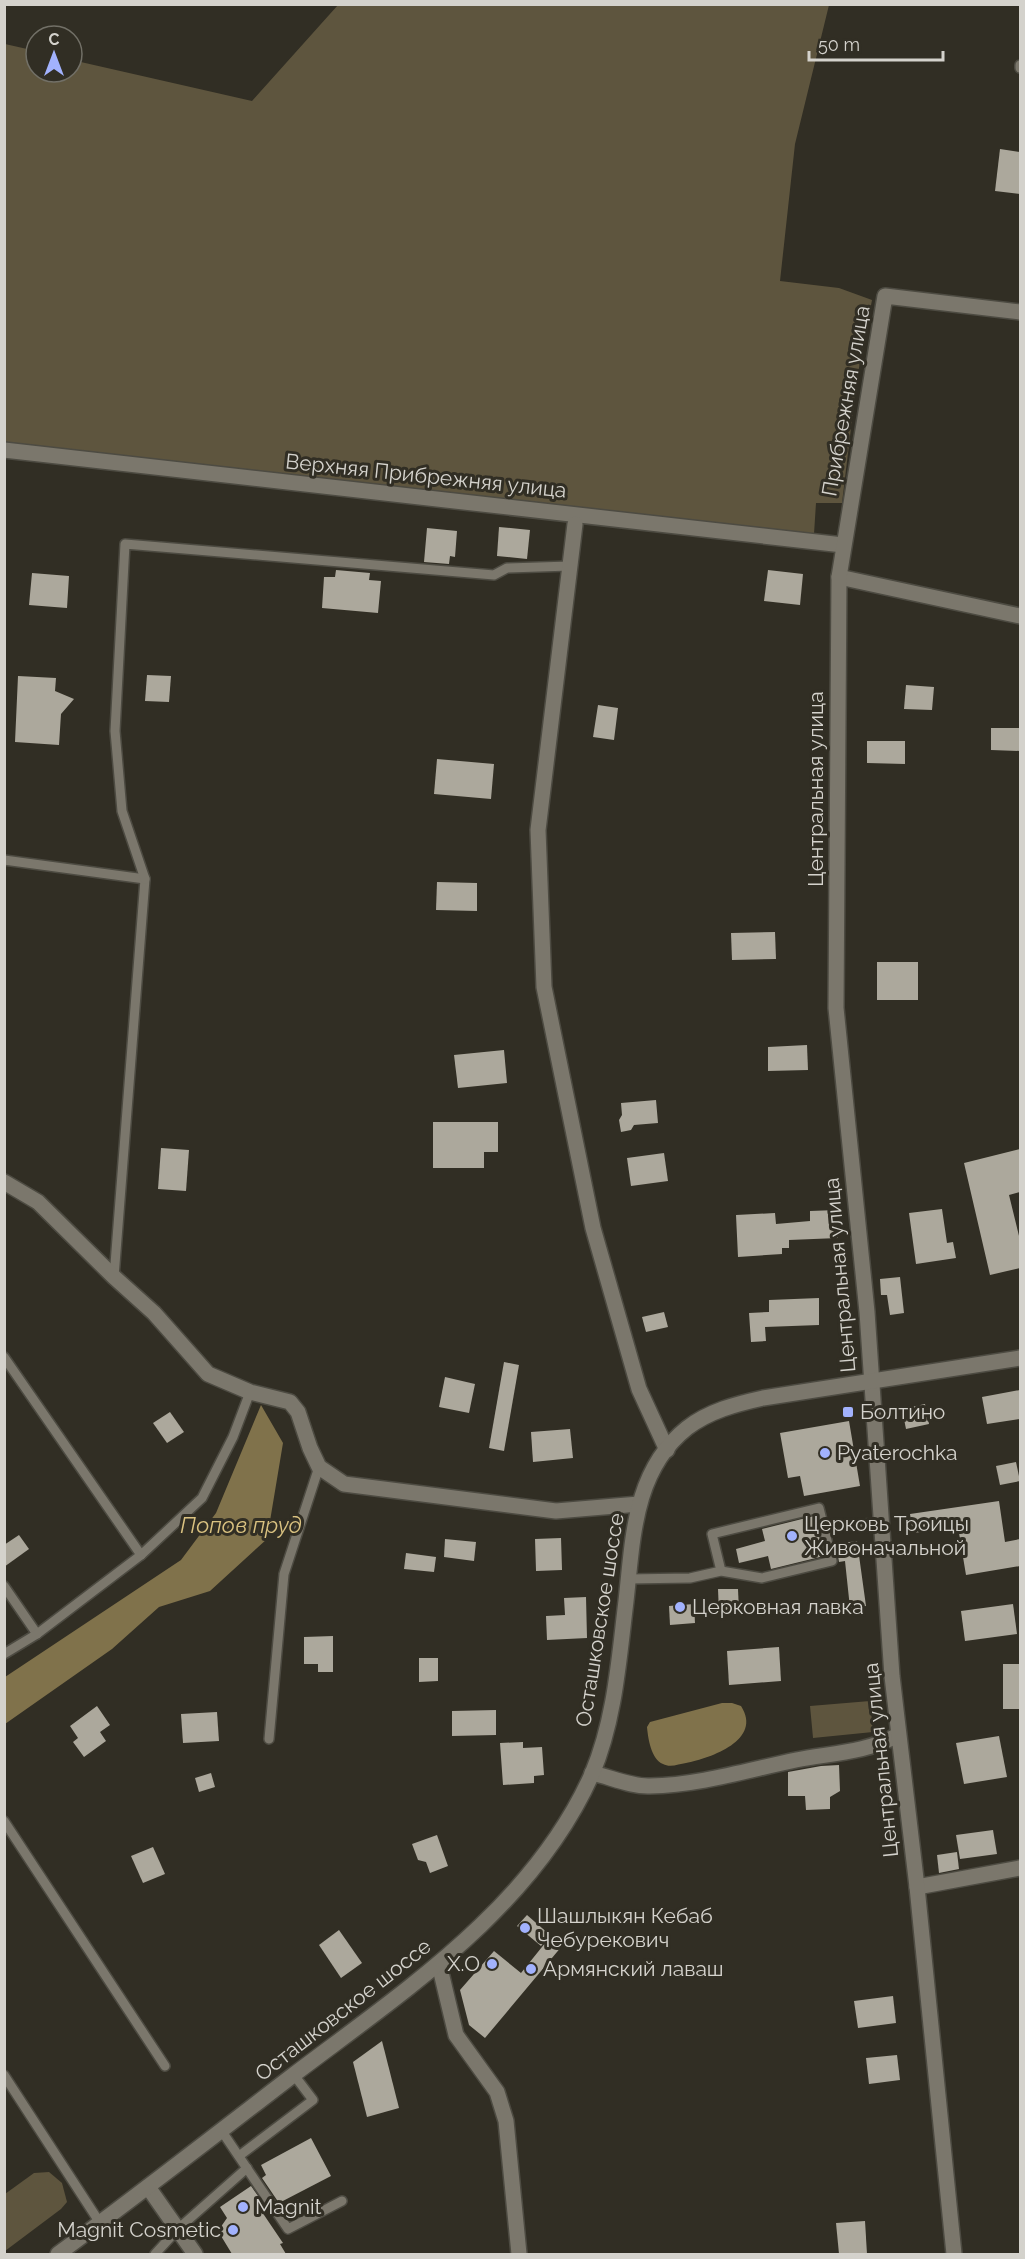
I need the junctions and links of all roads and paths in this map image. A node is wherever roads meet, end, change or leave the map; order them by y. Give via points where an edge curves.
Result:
1 (1020, 312) edge
2 (4, 450) edge
3 (575, 524) dead end
4 (843, 545) junction
5 (570, 566) junction
6 (839, 577) junction
7 (1020, 616) edge
8 (4, 860) edge
9 (145, 879) junction
10 (4, 1182) edge
11 (114, 1277) junction
12 (4, 1357) edge
13 (1020, 1358) edge
14 (870, 1381) junction
15 (250, 1392) junction
16 (667, 1450) junction
17 (319, 1467) junction
18 (639, 1504) junction
19 (881, 1522) junction
20 (858, 1526) dead end
21 (141, 1556) junction
22 (721, 1571) junction
23 (628, 1579) junction
24 (4, 1586) edge
25 (37, 1634) junction
26 (4, 1654) edge
27 (898, 1735) junction
28 (269, 1739) dead end
29 (592, 1773) junction
30 (4, 1821) edge
31 (1020, 1868) edge
32 (917, 1887) junction
33 (439, 1965) junction
34 (165, 2066) dead end
35 (4, 2075) edge
36 (294, 2075) junction
37 (221, 2130) junction
38 (239, 2156) junction
39 (247, 2168) junction
40 (148, 2187) junction
41 (342, 2200) dead end
42 (100, 2223) junction
43 (178, 2229) junction
44 (58, 2254) edge
45 (155, 2254) edge
46 (195, 2254) edge
47 (519, 2254) edge
48 (954, 2254) edge

1 - 4 street, Прибрежняя улица via 885,296
2 - 4 street, Верхняя Прибрежняя улица
3 - 5 street
4 - 6 street, Прибрежняя улица
5 - 9 lane via 507,568 494,575 125,544 115,731 122,811
5 - 16 street via 538,830 544,987 593,1228 639,1389
6 - 7 street
6 - 14 street, Центральная улица via 836,1008 866,1301
8 - 9 lane
9 - 11 lane
10 - 11 street via 38,1202
11 - 15 street via 208,1374
12 - 21 lane
13 - 14 street, Осташковское шоссе
14 - 16 street, Осташковское шоссе via 730,1406 686,1429
14 - 19 street, Центральная улица
15 - 17 street via 291,1402
15 - 21 lane via 233,1437 202,1498
16 - 18 street, Осташковское шоссе via 650,1476
17 - 18 street via 345,1484 556,1511
17 - 28 lane via 284,1575
18 - 23 street, Осташковское шоссе
19 - 20 lane
19 - 27 street, Центральная улица
21 - 25 lane
22 - 22 lane via 712,1534 819,1508 832,1561 762,1578
22 - 23 lane via 690,1578
23 - 29 street, Осташковское шоссе via 608,1721
24 - 25 lane
25 - 26 lane
27 - 29 street via 854,1752 693,1782 648,1786
27 - 32 street, Центральная улица
29 - 33 street, Осташковское шоссе via 558,1835 509,1897
30 - 34 lane
31 - 32 street
32 - 48 street, Центральная улица
33 - 36 street, Осташковское шоссе
33 - 47 street via 456,2035 497,2092 506,2121
35 - 42 lane
36 - 37 street, Осташковское шоссе
36 - 38 lane via 313,2100
37 - 38 lane
37 - 40 street, Осташковское шоссе
38 - 39 lane
39 - 41 lane via 288,2229
39 - 43 lane
40 - 42 street, Осташковское шоссе
40 - 43 street
42 - 44 street, Осташковское шоссе
43 - 45 lane
43 - 46 street

